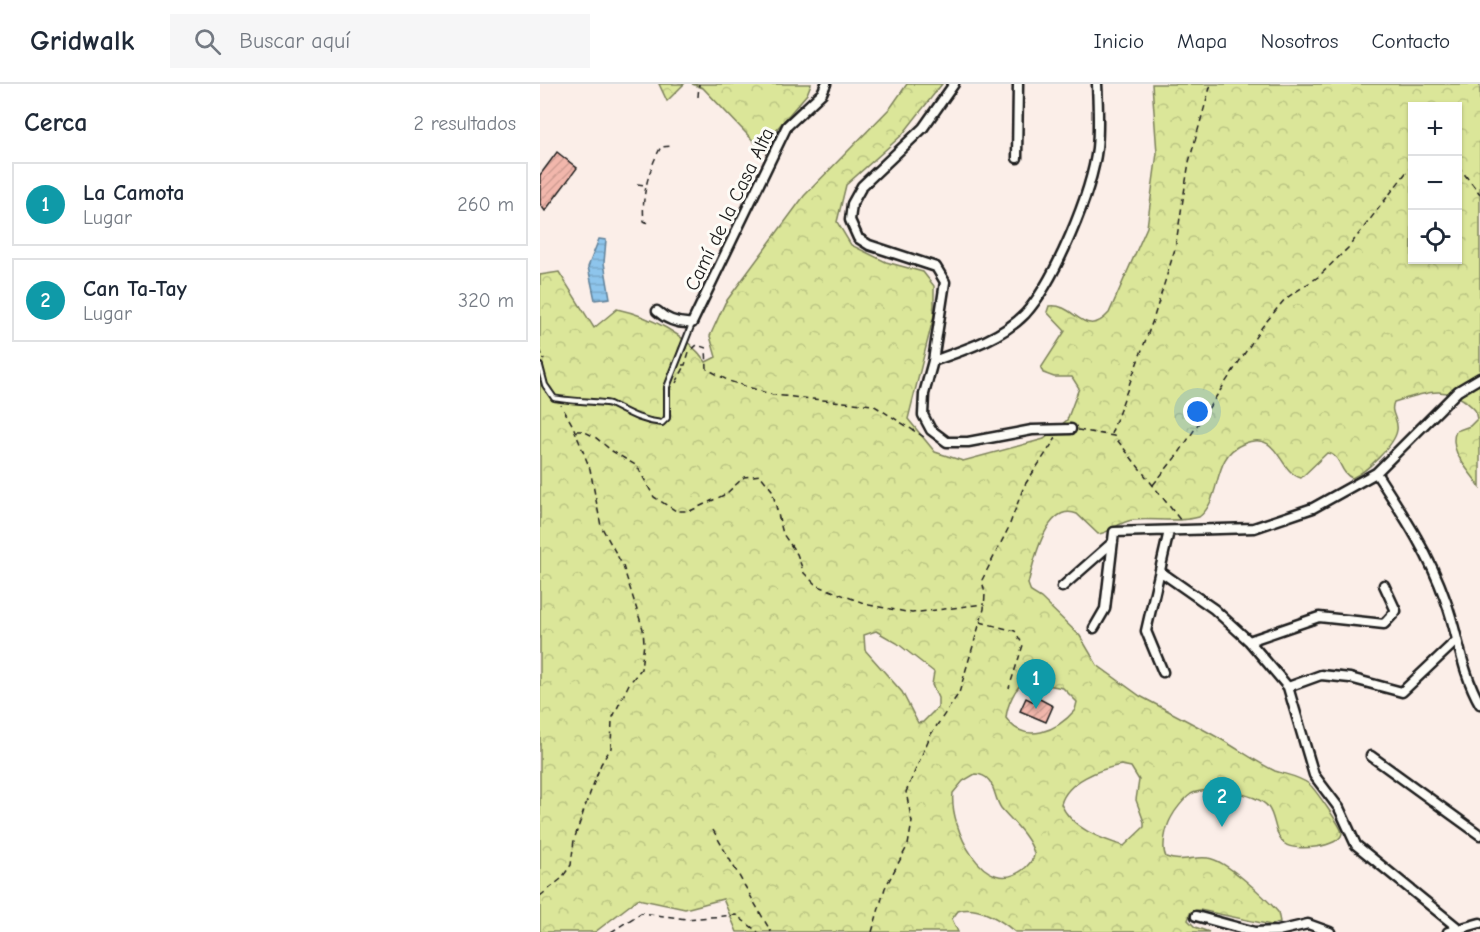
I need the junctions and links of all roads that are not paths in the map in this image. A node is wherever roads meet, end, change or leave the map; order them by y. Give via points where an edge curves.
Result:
1 (826, 84) edge
2 (954, 84) edge
3 (1018, 84) edge
4 (1096, 84) edge
5 (1017, 158) dead end
6 (657, 311) dead end
7 (692, 323) junction
8 (933, 361) junction
9 (542, 365) edge
10 (1480, 378) edge
11 (1066, 429) road end
12 (1376, 473) junction
13 (1169, 531) junction
14 (1113, 542) junction
15 (1161, 572) junction
16 (1384, 585) dead end
17 (1062, 587) dead end
18 (1094, 627) dead end
19 (1457, 640) junction
20 (1249, 641) junction
21 (1163, 672) dead end
22 (1288, 687) junction
23 (1480, 704) edge
24 (1371, 756) dead end
25 (1480, 835) edge
26 (1196, 916) dead end
27 (1480, 923) edge
28 (1458, 928) junction
29 (1330, 932) edge
30 (1448, 932) edge

1 - 7 street, Camí de la Casa Alta via 822,93 787,126
2 - 8 street via 923,128 862,186 852,204 850,220 863,242 936,267 945,282
3 - 5 street
4 - 8 street via 1097,150 1075,228 1043,289 1025,314 999,334
6 - 7 street via 679,323
7 - 9 lane via 667,387 667,418 662,423 628,416 608,402 555,398 545,385
8 - 11 street via 923,415 931,430 947,442
10 - 12 street via 1458,392
12 - 13 street via 1292,517 1254,528
12 - 19 street via 1413,529 1432,567
13 - 14 street via 1114,532
13 - 15 street
14 - 17 street
14 - 18 street via 1105,609
15 - 20 street via 1214,609
15 - 21 street via 1146,631
16 - 20 street via 1396,611 1384,624 1319,616
19 - 22 street via 1402,692 1350,678 1321,675
19 - 23 street via 1470,687
20 - 22 street
22 - 28 street via 1314,775 1339,808 1356,845
24 - 25 street
26 - 29 street via 1255,932 1308,924
27 - 28 street
28 - 30 street

